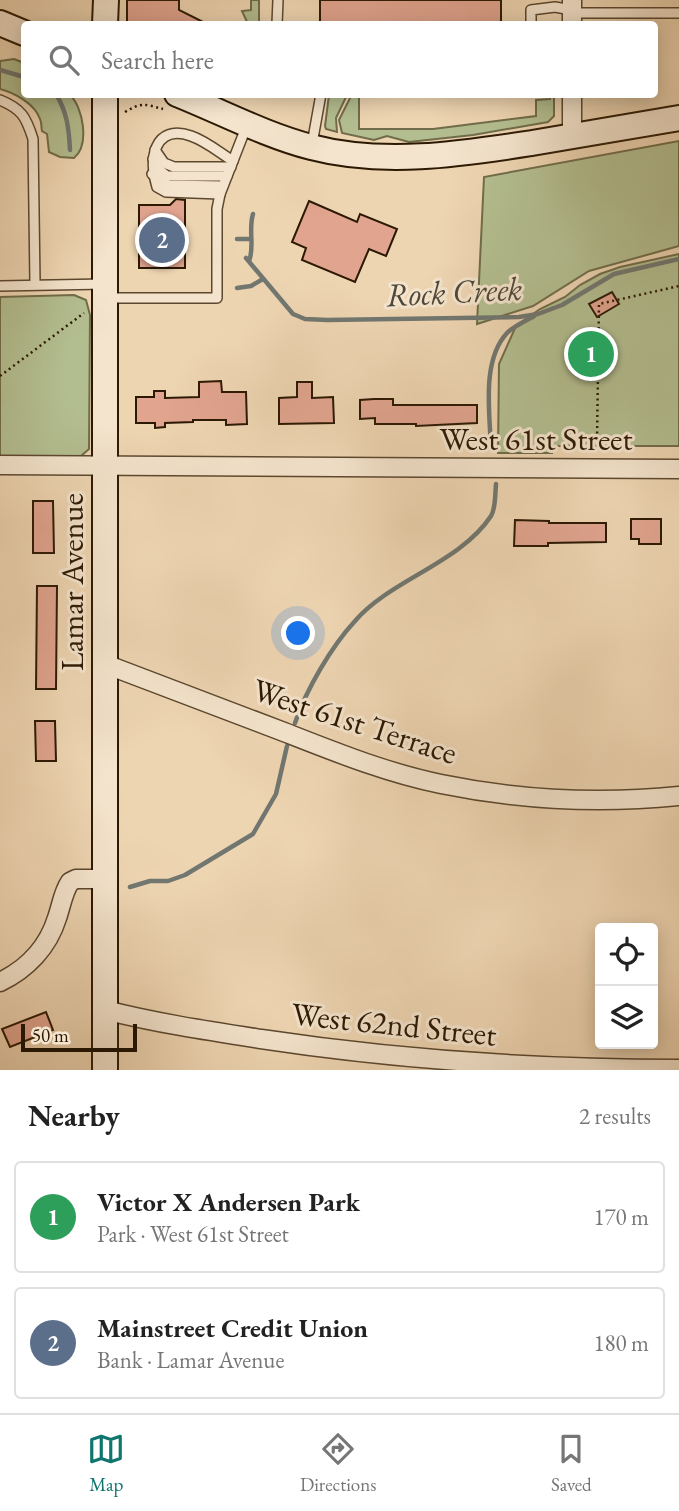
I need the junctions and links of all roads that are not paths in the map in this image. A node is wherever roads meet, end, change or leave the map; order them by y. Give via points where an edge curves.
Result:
1 (106, 0) edge
2 (278, 0) edge
3 (572, 12) edge
4 (679, 13) edge
5 (105, 21) edge
6 (277, 21) edge
7 (531, 21) edge
8 (0, 23) edge
9 (21, 32) edge
10 (105, 98) edge
11 (186, 98) edge
12 (320, 98) edge
13 (572, 98) edge
14 (0, 100) edge
15 (679, 118) edge
16 (248, 124) junction
17 (572, 136) junction
18 (311, 147) junction
19 (154, 154) junction
20 (227, 177) junction
21 (34, 285) junction
22 (0, 286) edge
23 (99, 295) junction
24 (0, 465) edge
25 (105, 465) junction
26 (679, 469) edge
27 (105, 664) junction
28 (679, 796) edge
29 (104, 879) junction
30 (0, 982) edge
31 (105, 1010) junction
32 (679, 1069) edge
33 (104, 1070) edge

1 - 5 street
2 - 6 lane
3 - 4 lane
3 - 7 lane via 555,7 531,9
8 - 9 street
10 - 23 street, Lamar Avenue
11 - 16 street
12 - 18 lane
13 - 17 street
14 - 21 lane via 27,119 33,139
15 - 17 street
16 - 18 street
16 - 20 lane
17 - 18 street via 454,155 352,155
19 - 20 lane via 174,167
19 - 20 lane via 152,174 168,185
19 - 20 lane via 161,139 187,134 195,137
20 - 23 lane via 217,209 217,298
21 - 22 lane
21 - 23 lane
23 - 25 street, Lamar Avenue
24 - 25 street
25 - 26 street, West 61st Street
25 - 27 street, Lamar Avenue
27 - 28 street, West 61st Terrace via 352,758 441,784 550,799
27 - 29 street, Lamar Avenue
29 - 30 street via 70,882 42,948 25,967
29 - 31 street, Lamar Avenue
31 - 32 street, West 62nd Street via 400,1058 541,1068
31 - 33 street, Lamar Avenue

